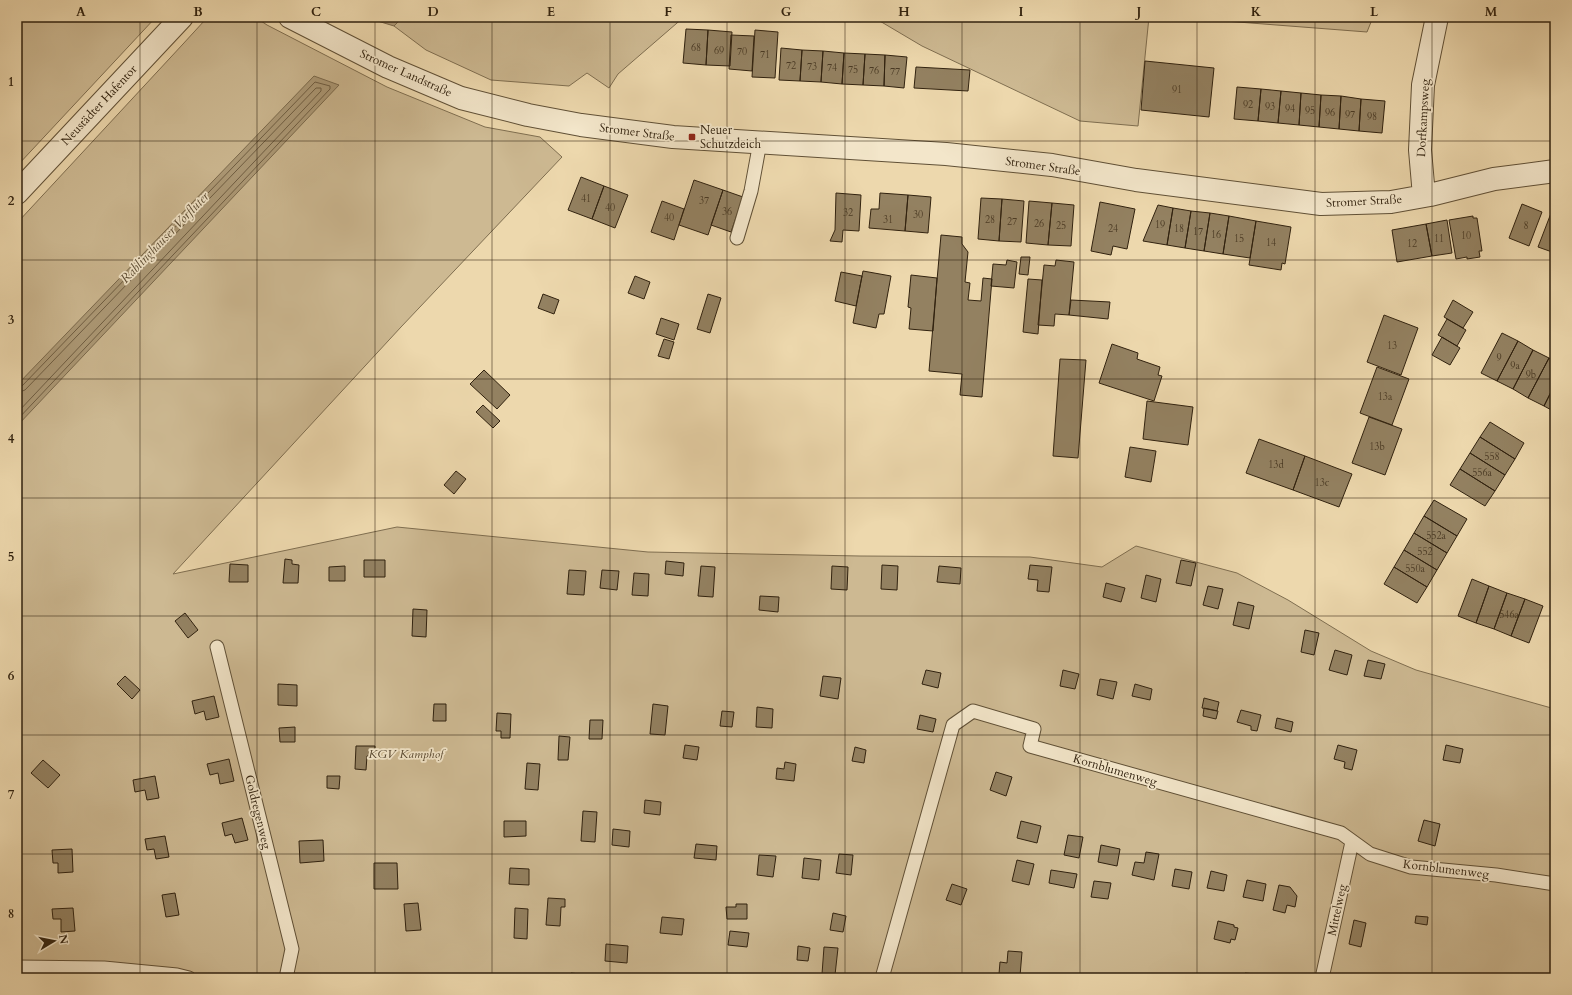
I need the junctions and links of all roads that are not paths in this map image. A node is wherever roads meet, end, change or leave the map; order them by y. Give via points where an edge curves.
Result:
1 (182, 17) edge
2 (290, 17) edge
3 (1437, 17) edge
4 (528, 115) joint
5 (760, 142) junction
6 (1555, 171) edge
7 (17, 193) edge
8 (1424, 196) junction
9 (737, 238) dead end
10 (217, 647) dead end
11 (1352, 842) junction
12 (1555, 884) edge
13 (17, 968) edge
14 (189, 978) edge
15 (286, 978) edge
16 (882, 978) edge
17 (1322, 978) edge

1 - 7 street, Neustädter Hafentor
2 - 4 street, Stromer Landstraße via 388,67 460,98
3 - 8 street, Dorfkampsweg via 1423,85 1420,150
4 - 5 street, Stromer Straße via 673,137
5 - 8 street, Stromer Straße via 946,154 1052,165 1142,181 1321,204 1391,202
5 - 9 lane via 751,191
6 - 8 street, Stromer Straße via 1494,180
10 - 15 lane, Goldregenweg via 292,949
11 - 12 lane, Kornblumenweg via 1370,854 1411,867 1496,875
11 - 16 lane, Kornblumenweg via 1341,833 1030,746 1034,729 972,711 953,725
11 - 17 lane, Mittelweg
13 - 14 lane via 104,968

